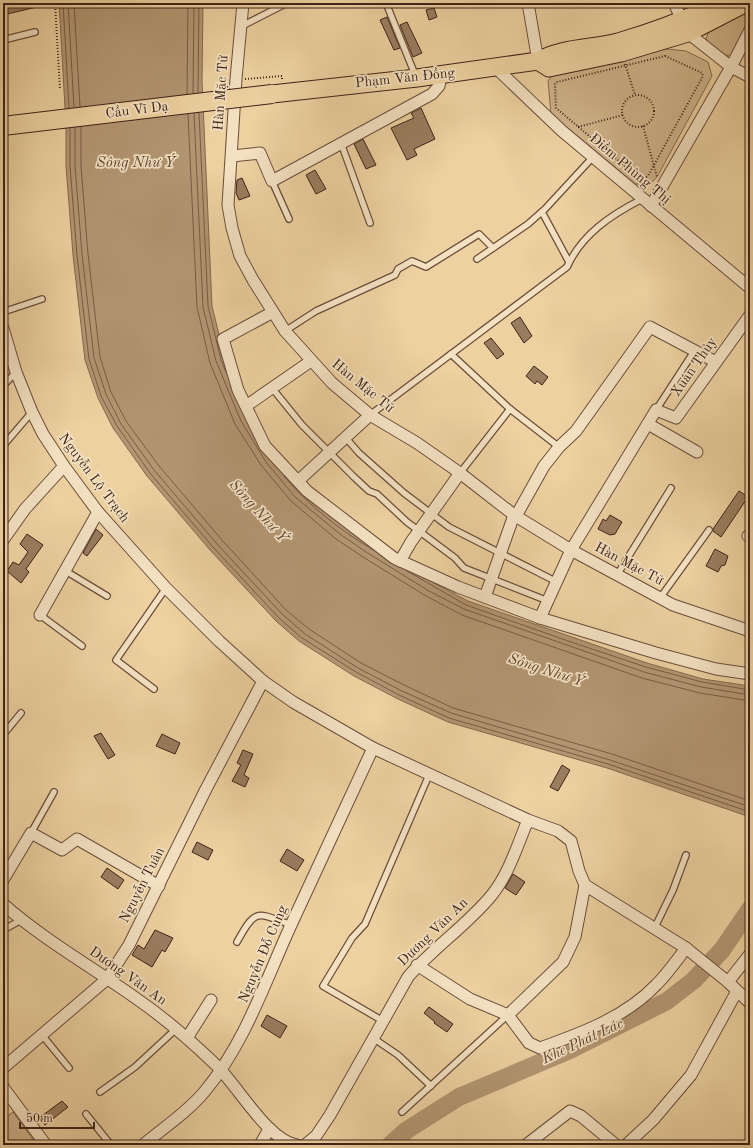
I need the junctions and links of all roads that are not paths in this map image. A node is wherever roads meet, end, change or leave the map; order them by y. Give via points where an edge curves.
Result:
1 (243, 3) edge
2 (287, 3) edge
3 (386, 3) edge
4 (528, 3) edge
5 (674, 3) edge
6 (719, 3) edge
7 (746, 3) edge
8 (242, 26) junction
9 (684, 27) junction
10 (750, 30) edge
11 (35, 32) dead end
12 (3, 40) edge
13 (538, 61) junction
14 (495, 67) junction
15 (732, 67) junction
16 (441, 75) junction
17 (750, 77) edge
18 (417, 78) junction
19 (272, 94) joint
20 (3, 126) edge
21 (341, 143) junction
22 (232, 156) junction
23 (592, 157) junction
24 (272, 181) junction
25 (646, 202) junction
26 (542, 212) junction
27 (289, 219) dead end
28 (370, 223) dead end
29 (493, 248) junction
30 (477, 259) dead end
31 (569, 262) junction
32 (750, 288) edge
33 (42, 299) dead end
34 (3, 312) edge
35 (272, 312) junction
36 (750, 315) edge
37 (3, 328) edge
38 (286, 332) junction
39 (695, 350) junction
40 (451, 354) junction
41 (311, 361) junction
42 (716, 362) junction
43 (16, 372) junction
44 (3, 386) edge
45 (272, 388) junction
46 (246, 406) junction
47 (510, 409) junction
48 (656, 410) junction
49 (32, 412) junction
50 (370, 415) junction
51 (648, 424) junction
52 (346, 438) junction
53 (3, 446) edge
54 (559, 447) junction
55 (329, 452) junction
56 (697, 452) dead end
57 (64, 466) junction
58 (460, 473) junction
59 (298, 481) junction
60 (672, 488) dead end
61 (98, 512) junction
62 (431, 514) junction
63 (515, 515) junction
64 (710, 530) dead end
65 (418, 531) junction
66 (3, 540) edge
67 (571, 550) junction
68 (500, 553) junction
69 (400, 561) junction
70 (64, 570) junction
71 (617, 575) junction
72 (491, 578) junction
73 (557, 582) junction
74 (166, 588) junction
75 (107, 596) dead end
76 (485, 597) junction
77 (660, 598) junction
78 (548, 602) junction
79 (40, 615) joint
80 (540, 618) junction
81 (750, 631) edge
82 (82, 646) dead end
83 (750, 674) edge
84 (263, 681) junction
85 (154, 690) dead end
86 (21, 713) dead end
87 (3, 735) edge
88 (373, 748) junction
89 (429, 775) junction
90 (54, 792) dead end
91 (528, 820) junction
92 (31, 833) junction
93 (686, 855) dead end
94 (3, 880) edge
95 (585, 885) junction
96 (159, 886) junction
97 (3, 904) edge
98 (21, 920) junction
99 (291, 924) junction
100 (655, 927) junction
101 (3, 930) edge
102 (237, 942) dead end
103 (686, 948) junction
104 (750, 954) edge
105 (418, 965) junction
106 (106, 979) junction
107 (724, 979) junction
108 (738, 992) junction
109 (211, 1000) dead end
110 (750, 1003) edge
111 (508, 1015) junction
112 (383, 1021) junction
113 (177, 1029) junction
114 (42, 1035) junction
115 (188, 1038) junction
116 (373, 1038) junction
117 (3, 1068) edge
118 (69, 1068) dead end
119 (221, 1070) junction
120 (431, 1086) junction
121 (3, 1087) edge
122 (100, 1092) dead end
123 (402, 1112) dead end
124 (86, 1114) dead end
125 (269, 1129) junction
126 (46, 1145) edge
127 (111, 1145) edge
128 (143, 1145) edge
129 (260, 1145) edge
130 (297, 1145) edge
131 (305, 1145) edge
132 (526, 1145) edge
133 (616, 1145) edge
134 (626, 1145) edge

1 - 8 street, Hàn Mặc Tử
2 - 8 lane
3 - 18 lane
4 - 13 street
5 - 9 street
6 - 9 main road, Phạm Văn Đồng
7 - 9 main road, Phạm Văn Đồng
8 - 22 street, Hàn Mặc Tử
9 - 13 main road, Phạm Văn Đồng via 550,54
9 - 13 main road, Phạm Văn Đồng via 623,58 549,68
9 - 15 street
10 - 15 street
11 - 12 lane
13 - 14 main road, Phạm Văn Đồng
14 - 16 main road, Phạm Văn Đồng
14 - 23 street, Điềm Phùng Thị
15 - 17 street
15 - 25 street via 660,190
16 - 18 main road, Phạm Văn Đồng
16 - 21 street via 439,86 432,94
18 - 19 main road, Phạm Văn Đồng
19 - 20 highway, Cầu Vĩ Dạ, bridge
21 - 24 street
21 - 28 lane
22 - 24 street via 260,153
22 - 35 street, Hàn Mặc Tử via 228,205 232,228 240,256
23 - 25 street, Điềm Phùng Thị
23 - 26 lane
24 - 27 lane
25 - 31 lane via 624,208 588,236
25 - 32 street, Điềm Phùng Thị
26 - 29 lane
26 - 31 lane
29 - 30 lane
29 - 38 lane via 479,234 426,267 412,261 395,275 316,311
31 - 40 lane via 567,267
33 - 34 lane
35 - 38 street, Hàn Mặc Tử
35 - 46 street via 223,339 238,390
36 - 42 street, Xuân Thủy
37 - 43 street, Nguyễn Lộ Trạch
38 - 41 street, Hàn Mặc Tử
39 - 42 street
39 - 48 lane
39 - 54 street via 650,327 576,431
40 - 47 lane
40 - 50 lane
41 - 45 street
41 - 50 street, Hàn Mặc Tử via 332,383
42 - 48 street, Xuân Thủy via 676,418
43 - 44 lane
43 - 49 street, Nguyễn Lộ Trạch
45 - 46 street
45 - 55 lane
46 - 59 street via 265,446
47 - 54 lane
47 - 58 lane
48 - 51 street
49 - 53 lane
49 - 57 street, Nguyễn Lộ Trạch
50 - 52 street
50 - 58 street, Hàn Mặc Tử
51 - 56 street
51 - 67 street
52 - 55 street
52 - 62 lane via 359,453
54 - 63 street via 544,466
55 - 59 street
55 - 65 lane via 369,491 378,494
57 - 61 street, Nguyễn Lộ Trạch
57 - 66 street via 24,509
58 - 62 street
58 - 63 street, Hàn Mặc Tử
59 - 69 street via 307,491
60 - 71 lane
61 - 70 street
61 - 74 street, Nguyễn Lộ Trạch
62 - 65 street
62 - 68 lane via 449,527
63 - 67 street, Hàn Mặc Tử
63 - 68 street
64 - 77 lane
65 - 69 street
65 - 72 lane via 455,558 464,568
67 - 71 street, Hàn Mặc Tử
67 - 73 street
68 - 72 street
68 - 73 lane
69 - 76 street
70 - 75 lane
70 - 79 street
71 - 77 street, Hàn Mặc Tử
72 - 76 street
72 - 78 lane
73 - 78 street
74 - 84 street, Nguyễn Lộ Trạch
74 - 85 lane via 116,660
76 - 80 street
77 - 81 street, Hàn Mặc Tử via 673,605
78 - 80 street
79 - 82 lane
80 - 83 street via 716,669
84 - 88 street, Nguyễn Lộ Trạch via 293,702
84 - 96 street, Nguyễn Tuân
86 - 87 lane
88 - 89 street, Nguyễn Lộ Trạch
88 - 99 street, Nguyễn Đỗ Cung
89 - 91 street, Nguyễn Lộ Trạch
89 - 112 lane via 365,924 352,938 323,986
90 - 92 lane
91 - 95 street, Nguyễn Lộ Trạch via 558,831 571,841
91 - 105 street, Dương Văn An via 504,876 491,896 469,920
92 - 94 street
92 - 96 street via 62,850 78,839
93 - 100 lane
95 - 100 street
95 - 111 street via 575,937 563,962
96 - 106 street, Nguyễn Tuân via 129,945
97 - 98 street, Dương Văn An
98 - 101 lane
98 - 106 street, Dương Văn An
99 - 102 lane via 263,915 254,916
99 - 119 street, Nguyễn Đỗ Cung via 252,1015
100 - 103 street
103 - 107 street
103 - 111 street via 656,985 613,1018 591,1029 536,1048 529,1043
104 - 107 street
105 - 111 street via 470,998
105 - 112 street, Dương Văn An via 408,977
106 - 113 street, Dương Văn An
106 - 114 street, Nguyễn Tuân
107 - 108 street
108 - 110 street
108 - 134 street via 691,1075 653,1120
109 - 115 street
111 - 120 lane
112 - 116 street, Dương Văn An
113 - 115 street, Dương Văn An
113 - 122 lane via 135,1067
114 - 117 street, Nguyễn Tuân
114 - 118 lane
115 - 119 street, Dương Văn An
116 - 120 lane via 398,1055
116 - 131 street, Dương Văn An via 330,1115 316,1136
119 - 125 street, Dương Văn An
119 - 128 street, Nguyễn Đỗ Cung via 204,1093
120 - 123 lane
121 - 126 street
124 - 127 lane
125 - 129 street
125 - 130 street, Dương Văn An via 289,1144
132 - 133 street via 570,1111 582,1116

